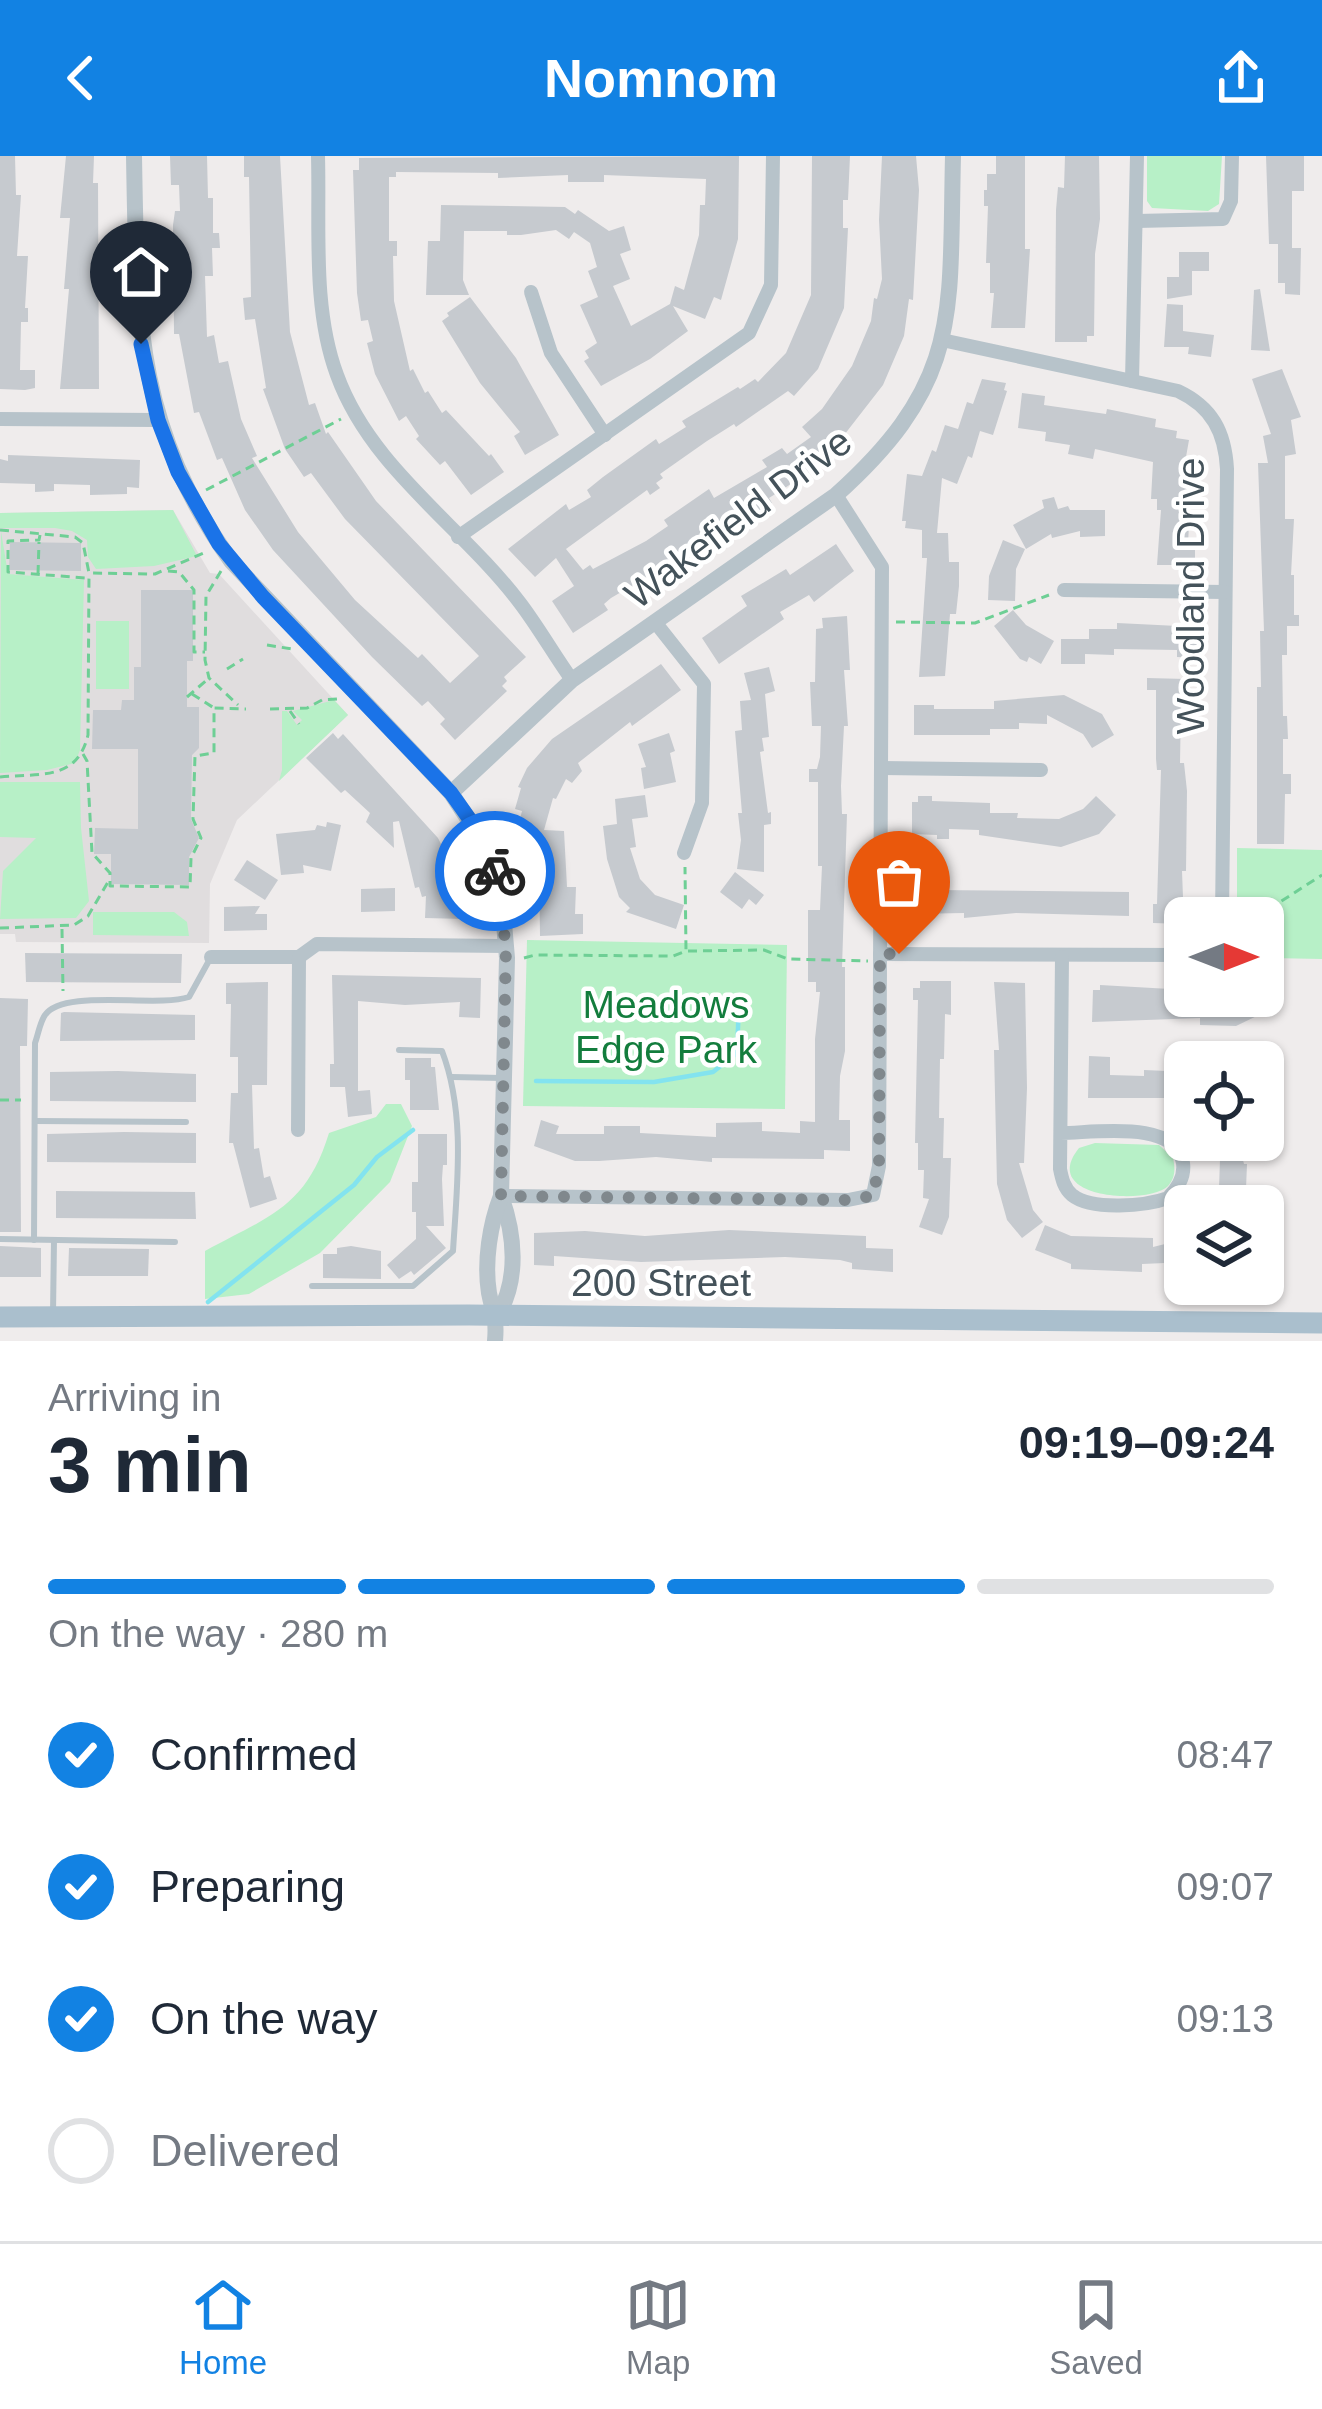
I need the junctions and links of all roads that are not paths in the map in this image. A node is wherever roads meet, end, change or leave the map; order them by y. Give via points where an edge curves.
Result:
1 (134, 156) edge
2 (318, 156) edge
3 (773, 156) edge
4 (953, 156) edge
5 (1137, 156) edge
6 (1232, 156) edge
7 (1137, 221) junction
8 (531, 292) dead end
9 (942, 340) junction
10 (1132, 381) junction
11 (0, 419) edge
12 (158, 420) junction
13 (605, 435) junction
14 (836, 495) junction
15 (458, 538) junction
16 (1064, 590) road end
17 (1225, 592) junction
18 (655, 622) junction
19 (572, 680) junction
20 (882, 768) junction
21 (1041, 770) dead end
22 (451, 793) junction
23 (684, 853) road end
24 (1228, 897) edge
25 (514, 952) junction
26 (1164, 955) edge
27 (1062, 956) junction
28 (211, 957) joint
29 (299, 957) junction
30 (880, 958) junction
31 (399, 1050) dead end
32 (452, 1077) junction
33 (504, 1078) junction
34 (34, 1121) junction
35 (186, 1122) dead end
36 (298, 1130) dead end
37 (1061, 1133) junction
38 (501, 1196) junction
39 (0, 1239) edge
40 (34, 1240) junction
41 (54, 1240) junction
42 (175, 1242) dead end
43 (313, 1286) dead end
44 (498, 1315) junction
45 (0, 1317) edge
46 (53, 1317) junction
47 (1322, 1323) edge
48 (495, 1341) edge

1 - 12 street via 139,320
2 - 15 street via 325,328 336,374 377,446
3 - 13 street via 773,272 754,327
4 - 9 street, Wakefield Drive
5 - 7 street
6 - 7 street via 1226,217
7 - 10 street
8 - 13 street via 550,353
9 - 10 street, Woodland Drive
9 - 14 street, Wakefield Drive via 911,416
10 - 17 street, Woodland Drive via 1187,395 1217,426 1227,469
11 - 12 street
12 - 22 street via 231,561
13 - 15 street
14 - 18 street, Wakefield Drive
14 - 20 street via 882,567
15 - 19 street via 519,602
16 - 17 street
17 - 24 street, Woodland Drive
18 - 19 street, Wakefield Drive
18 - 23 street via 704,684 702,803
19 - 22 street, Wakefield Drive
20 - 21 street
20 - 30 street
22 - 25 street via 493,864
25 - 29 street via 317,944
25 - 33 street
26 - 27 street
27 - 30 street
27 - 37 street
28 - 29 street
28 - 34 lane via 189,998 63,1001 46,1014 35,1043
29 - 36 street
30 - 38 street via 873,1196
31 - 32 lane via 442,1051
32 - 33 lane
32 - 43 lane via 454,1251 413,1286
33 - 38 street
34 - 35 lane
34 - 40 lane
37 - 37 street via 1167,1138 1181,1154 1182,1178 1160,1201 1082,1200 1062,1179
38 - 44 street via 512,1226 512,1292
39 - 40 lane
40 - 41 lane
41 - 42 lane
41 - 46 lane
44 - 46 main road, 200 Street
44 - 47 main road, 200 Street
44 - 48 street
45 - 46 main road, 200 Street

